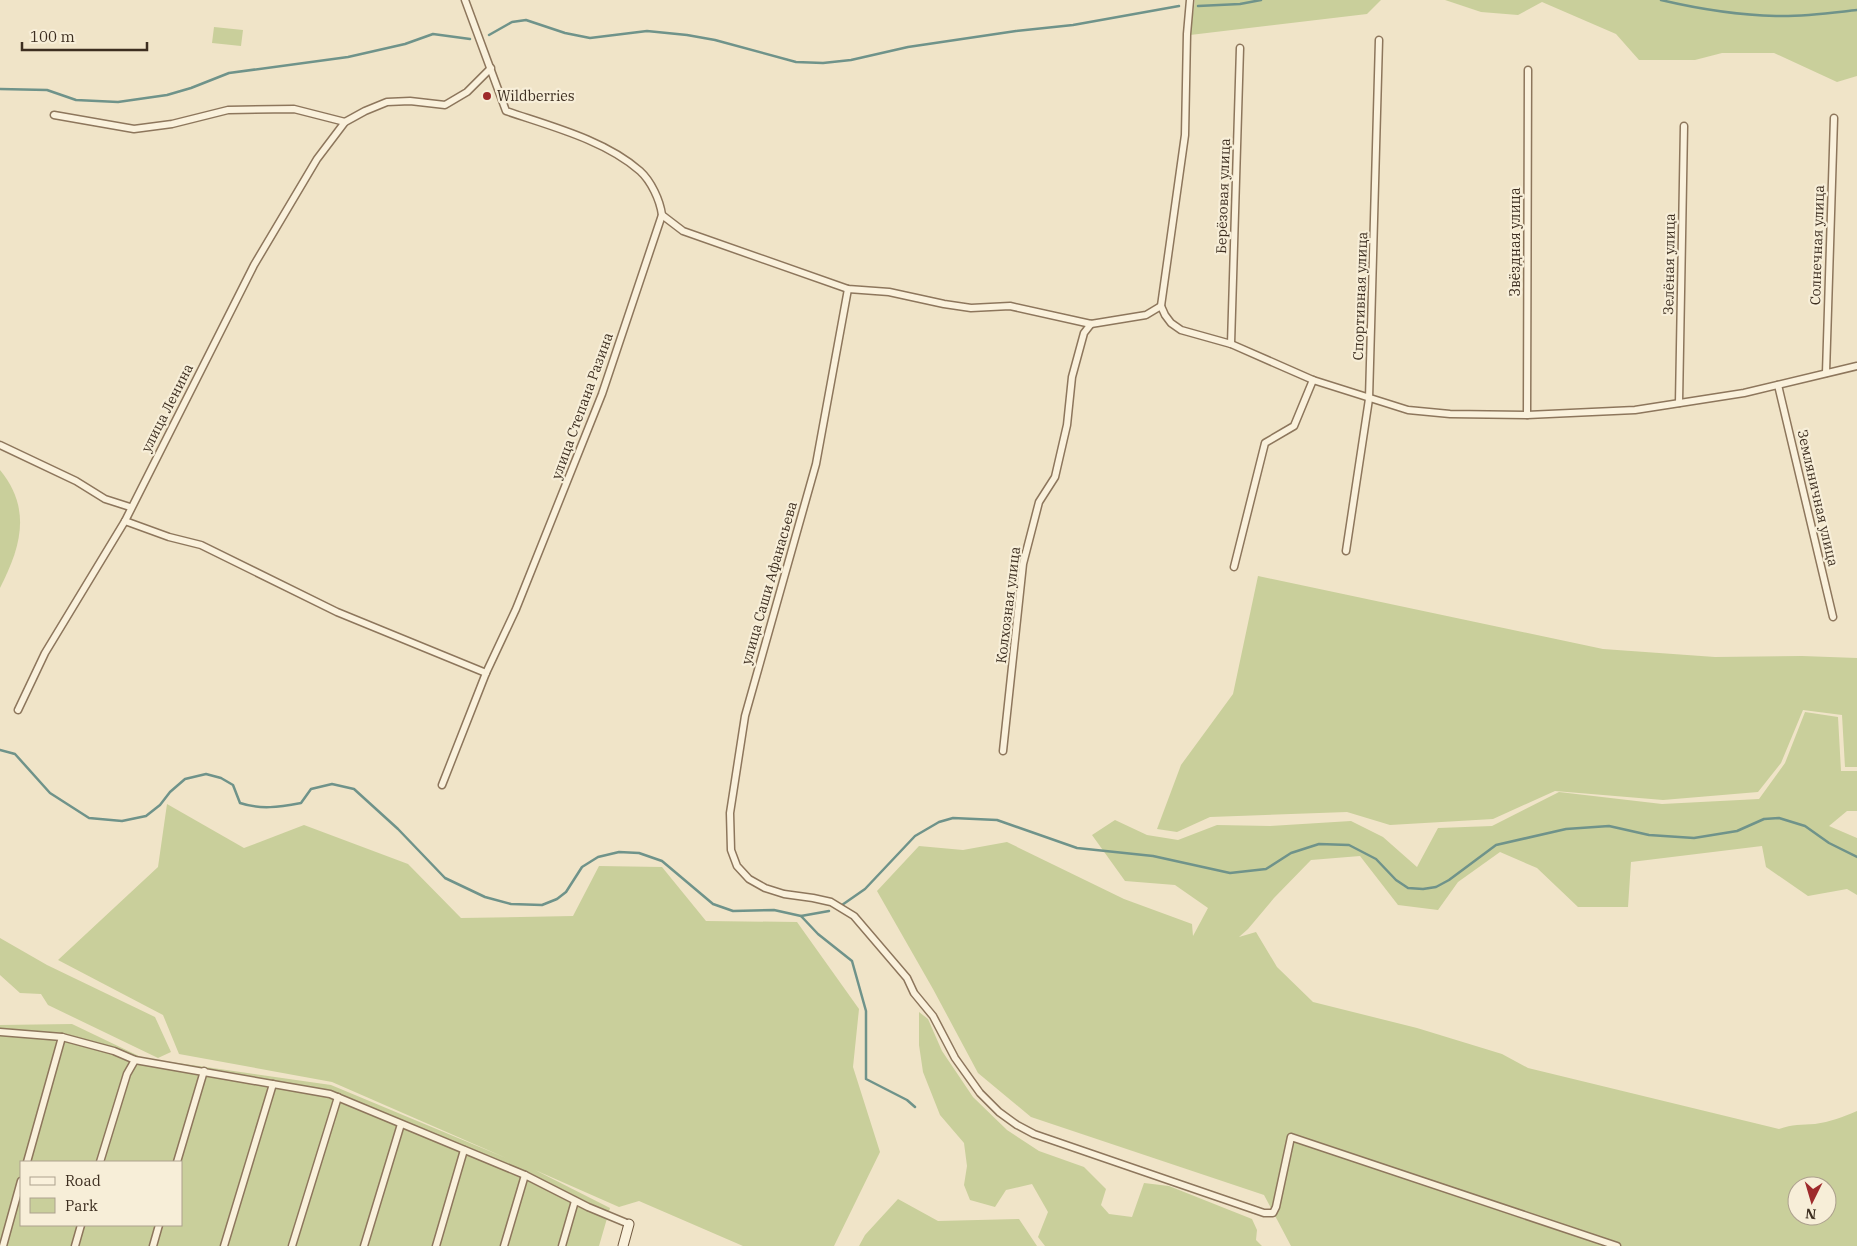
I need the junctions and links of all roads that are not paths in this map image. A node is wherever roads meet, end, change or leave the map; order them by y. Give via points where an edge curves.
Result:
1 (465, 0) edge
2 (1190, 0) edge
3 (1380, 40) dead end
4 (1240, 48) dead end
5 (492, 68) junction
6 (1528, 70) dead end
7 (54, 115) dead end
8 (1834, 118) dead end
9 (345, 122) junction
10 (1684, 126) dead end
11 (662, 215) junction
12 (848, 289) junction
13 (1161, 306) junction
14 (1092, 324) junction
15 (1231, 344) junction
16 (1857, 366) edge
17 (1826, 373) junction
18 (1313, 380) junction
19 (1778, 385) junction
20 (1369, 399) junction
21 (1679, 403) junction
22 (1527, 415) junction
23 (0, 445) edge
24 (130, 507) junction
25 (125, 521) junction
26 (1346, 551) dead end
27 (1234, 567) dead end
28 (1833, 617) dead end
29 (486, 672) junction
30 (18, 710) dead end
31 (1004, 751) dead end
32 (442, 785) dead end
33 (1, 1033) edge
34 (62, 1037) junction
35 (135, 1060) junction
36 (204, 1071) junction
37 (273, 1084) junction
38 (338, 1097) junction
39 (401, 1124) junction
40 (464, 1150) junction
41 (27, 1161) edge
42 (100, 1161) edge
43 (177, 1161) edge
44 (525, 1175) junction
45 (20, 1185) edge
46 (575, 1201) junction
47 (629, 1224) joint
48 (82, 1226) edge
49 (159, 1226) edge
50 (3, 1246) edge
51 (75, 1246) edge
52 (153, 1246) edge
53 (224, 1246) edge
54 (292, 1246) edge
55 (364, 1246) edge
56 (436, 1246) edge
57 (504, 1246) edge
58 (562, 1246) edge
59 (623, 1246) edge
60 (1617, 1246) edge

1 - 5 street
2 - 13 street via 1185,135
3 - 20 street, Спортивная улица
4 - 15 street, Берёзовая улица
5 - 9 street via 467,92 445,105 387,102
5 - 11 street via 506,111 614,152 641,172 654,191
6 - 22 street, Звёздная улица
7 - 9 street via 134,129 172,124 228,110 294,109
8 - 17 street, Солнечная улица
9 - 24 street, улица Ленина via 317,160 254,265
10 - 21 street, Зелёная улица
11 - 12 street via 683,231
11 - 29 street, улица Степана Разина via 602,394 516,609
12 - 14 street via 890,292 971,308 1010,306
12 - 60 street, улица Саши Афанасьева via 816,464 745,716 730,812 732,850 737,866 749,880 766,888 831,902 854,916 907,978 980,1093 1005,1116 1034,1134 1264,1213 1273,1213 1276,1208 1290,1137
13 - 14 street via 1146,315
13 - 15 street via 1171,323 1181,330
14 - 31 street, Колхозная улица via 1084,333 1072,376 1067,425 1055,477 1039,502 1023,564
15 - 18 street
16 - 17 street
17 - 19 street
18 - 20 street
18 - 27 street via 1294,426 1265,443
19 - 21 street
19 - 28 street, Земляничная улица
20 - 22 street via 1408,410
20 - 26 street, Спортивная улица
21 - 22 street via 1635,410
23 - 24 street via 76,480 105,499
24 - 25 street, улица Ленина
25 - 29 street via 201,545 337,612
25 - 30 street, улица Ленина via 45,653
29 - 32 street, улица Степана Разина
33 - 34 street
34 - 35 street
34 - 41 street
35 - 36 street
35 - 42 street via 127,1074
36 - 37 street
36 - 43 street
37 - 38 street
37 - 53 street
38 - 39 street
38 - 54 street
39 - 40 street
39 - 55 street
40 - 44 street
40 - 56 street
44 - 46 street
44 - 57 street
45 - 50 street
46 - 47 street
46 - 58 street
47 - 59 street
48 - 51 street
49 - 52 street

